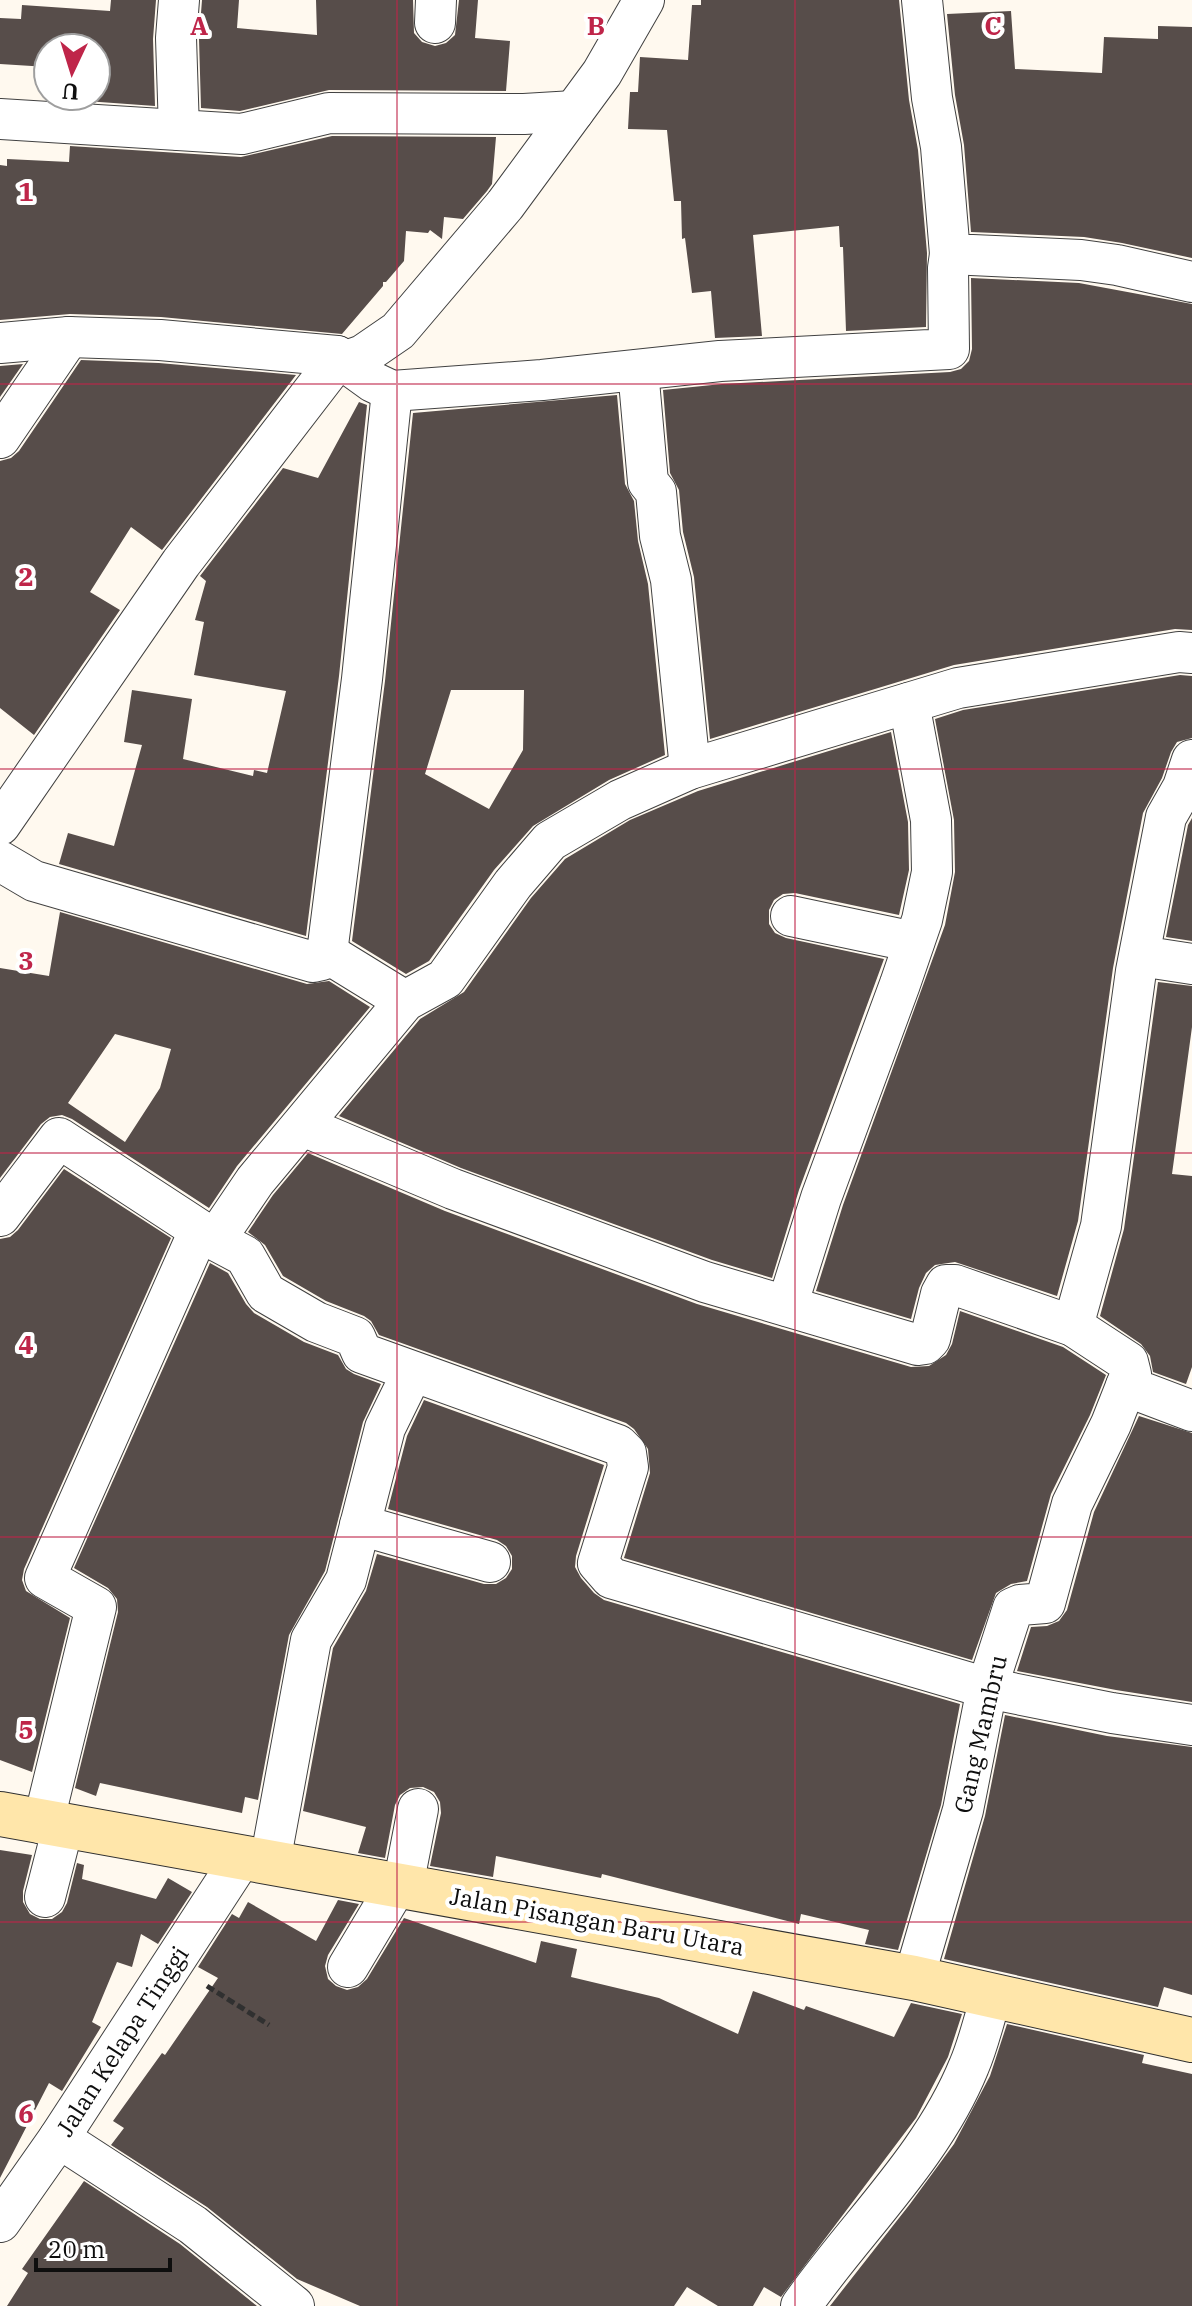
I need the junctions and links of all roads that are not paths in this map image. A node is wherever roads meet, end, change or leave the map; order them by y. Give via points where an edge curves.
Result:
1 (179, 0) edge
2 (644, 0) edge
3 (922, 0) edge
4 (574, 111) junction
5 (0, 119) edge
6 (179, 130) junction
7 (950, 254) junction
8 (1192, 282) edge
9 (69, 337) junction
10 (0, 343) edge
11 (638, 370) junction
12 (361, 372) junction
13 (0, 438) edge
14 (1192, 653) edge
15 (909, 703) junction
16 (1192, 760) edge
17 (690, 769) junction
18 (0, 825) edge
19 (0, 861) edge
20 (791, 916) dead end
21 (914, 942) junction
22 (327, 953) junction
23 (1140, 956) junction
24 (1192, 964) edge
25 (405, 1001) junction
26 (303, 1126) junction
27 (0, 1216) edge
28 (207, 1236) junction
29 (787, 1306) junction
30 (1073, 1326) junction
31 (412, 1373) junction
32 (1126, 1386) junction
33 (1192, 1411) edge
34 (360, 1525) junction
35 (490, 1562) dead end
36 (987, 1688) junction
37 (1192, 1725) edge
38 (418, 1809) dead end
39 (0, 1814) edge
40 (53, 1825) junction
41 (256, 1860) junction
42 (400, 1886) junction
43 (45, 1897) dead end
44 (348, 1967) dead end
45 (914, 1978) junction
46 (992, 1995) junction
47 (1192, 2040) edge
48 (59, 2138) junction
49 (0, 2222) edge
50 (294, 2306) edge
51 (801, 2306) edge

1 - 6 street
2 - 4 street
3 - 7 street
4 - 6 street via 329,113 242,134
4 - 12 street via 505,205 398,331 363,355
5 - 6 street
7 - 8 street via 1081,260
7 - 11 street via 949,349
9 - 10 street
9 - 12 street via 209,343
9 - 13 street
11 - 12 street via 542,380
11 - 17 street via 648,482 656,492 671,580
12 - 18 street via 334,364 181,563
12 - 22 street via 362,679
14 - 15 street via 958,688
15 - 17 street
15 - 21 street via 932,846 932,872
16 - 23 street via 1166,817
17 - 25 street via 620,800 550,841 445,979
19 - 22 street via 34,881 313,962
20 - 21 street
21 - 29 street
22 - 25 street
23 - 24 street
23 - 30 street via 1101,1226
25 - 26 street
26 - 28 street
26 - 29 street via 453,1189 705,1282
27 - 28 street via 59,1138
28 - 31 street via 245,1256 266,1293 355,1337 362,1353
28 - 40 street via 45,1578 96,1607
29 - 30 street via 918,1345 930,1339 946,1285 955,1285
30 - 32 street via 1128,1362
31 - 34 street via 385,1428
31 - 36 street via 618,1445 626,1453 628,1467 598,1563 611,1578
32 - 33 street
32 - 36 street, Gang Mambru via 1072,1504 1045,1603 1013,1608
34 - 35 street
34 - 41 street via 346,1580 311,1640
36 - 37 street
36 - 45 street, Gang Mambru via 963,1810
38 - 42 street
39 - 40 street, Jalan Pisangan Baru Utara
40 - 41 street, Jalan Pisangan Baru Utara
40 - 43 street
41 - 42 street, Jalan Pisangan Baru Utara
41 - 48 street, Jalan Kelapa Tinggi via 172,1963
42 - 44 street
42 - 45 street, Jalan Pisangan Baru Utara
45 - 46 street, Jalan Pisangan Baru Utara
46 - 47 street, Jalan Pisangan Baru Utara
46 - 51 street via 969,2065 947,2109 900,2181
48 - 49 street, Jalan Kelapa Tinggi
48 - 50 street via 193,2225

